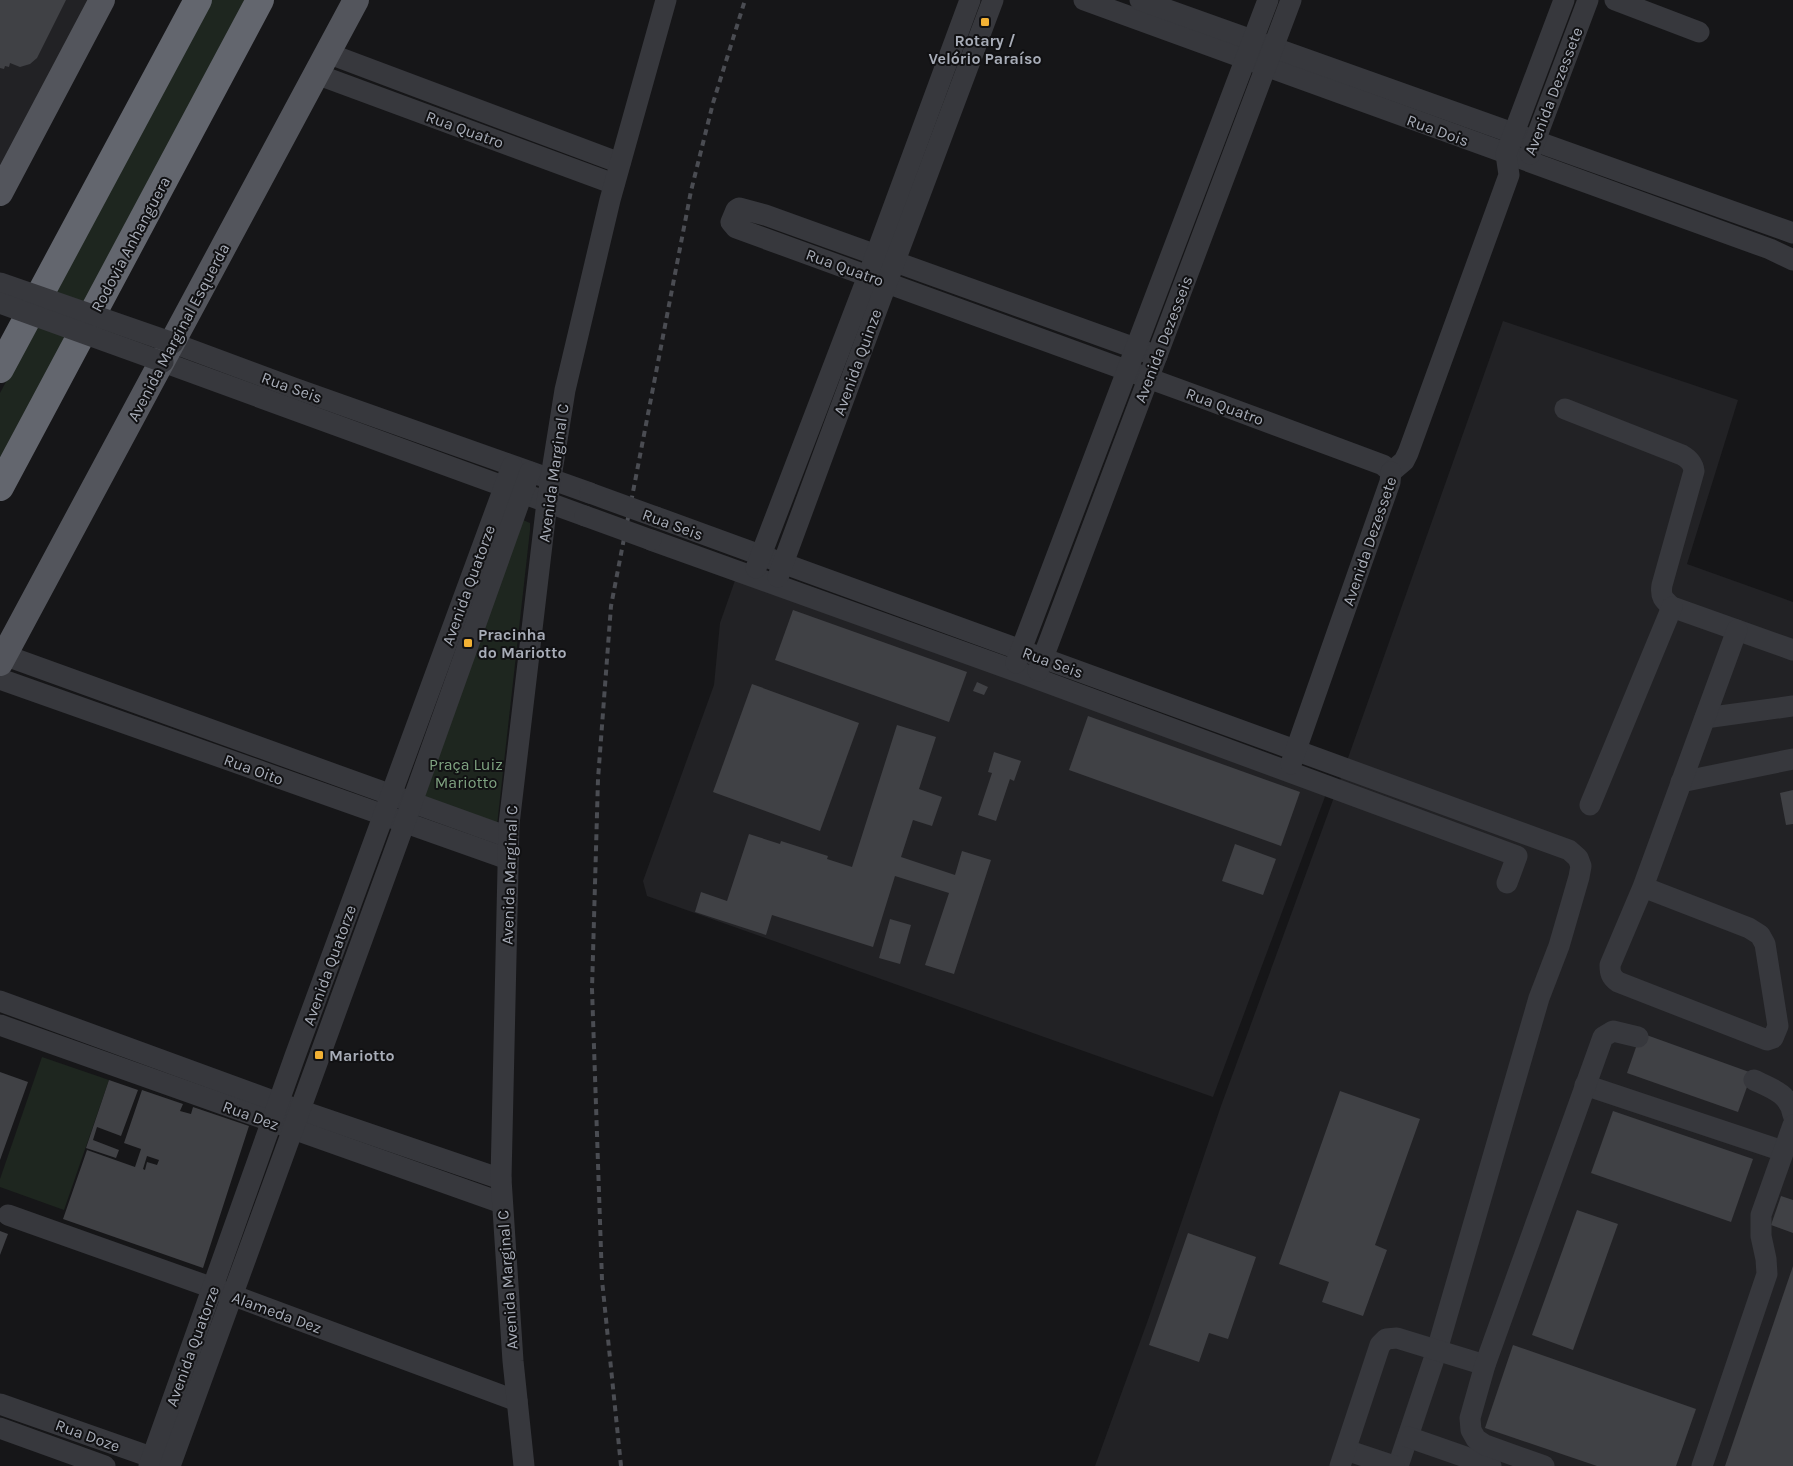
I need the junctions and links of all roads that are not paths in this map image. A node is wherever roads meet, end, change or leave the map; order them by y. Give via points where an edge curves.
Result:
1 (102, 0) edge
2 (198, 0) edge
3 (260, 0) edge
4 (356, 0) edge
5 (666, 0) edge
6 (970, 0) edge
7 (993, 0) edge
8 (1084, 0) edge
9 (1140, 0) edge
10 (1268, 0) edge
11 (1291, 0) edge
12 (1564, 0) edge
13 (1588, 0) edge
14 (1615, 0) edge
15 (1699, 32) dead end
16 (1259, 54) junction
17 (322, 64) junction
18 (1513, 133) junction
19 (1535, 141) junction
20 (620, 162) junction
21 (1526, 162) junction
22 (1507, 164) junction
23 (614, 184) junction
24 (0, 193) edge
25 (765, 215) junction
26 (1793, 233) edge
27 (758, 236) junction
28 (875, 254) junction
29 (1792, 257) edge
30 (896, 262) junction
31 (877, 279) junction
32 (0, 283) edge
33 (0, 303) edge
34 (1135, 348) junction
35 (168, 352) junction
36 (1157, 356) junction
37 (0, 369) edge
38 (1127, 370) junction
39 (1148, 378) junction
40 (1565, 408) dead end
41 (521, 469) junction
42 (1390, 472) junction
43 (551, 479) junction
44 (0, 487) edge
45 (514, 490) junction
46 (547, 502) junction
47 (760, 556) junction
48 (783, 564) junction
49 (752, 576) junction
50 (776, 584) junction
51 (1672, 607) junction
52 (1737, 630) junction
53 (1021, 650) junction
54 (1793, 650) edge
55 (1042, 658) junction
56 (1, 666) edge
57 (1013, 670) junction
58 (1035, 679) junction
59 (1793, 706) edge
60 (1705, 718) junction
61 (1286, 748) junction
62 (1793, 759) edge
63 (1279, 768) junction
64 (1682, 782) junction
65 (391, 795) junction
66 (411, 802) junction
67 (1590, 805) dead end
68 (384, 816) junction
69 (405, 822) junction
70 (508, 837) junction
71 (508, 859) junction
72 (1507, 883) dead end
73 (1643, 887) junction
74 (0, 1001) edge
75 (0, 1025) edge
76 (1638, 1037) dead end
77 (1754, 1080) dead end
78 (1585, 1085) junction
79 (300, 1110) junction
80 (275, 1112) junction
81 (1793, 1114) edge
82 (1793, 1125) edge
83 (292, 1130) junction
84 (1783, 1152) junction
85 (501, 1179) junction
86 (502, 1203) junction
87 (8, 1215) dead end
88 (222, 1292) junction
89 (1437, 1350) junction
90 (1485, 1365) junction
91 (517, 1401) junction
92 (0, 1404) edge
93 (0, 1428) edge
94 (1408, 1436) junction
95 (1343, 1458) edge
96 (164, 1464) edge
97 (106, 1466) edge
98 (524, 1466) edge
99 (1394, 1466) edge
100 (1398, 1466) edge
101 (1492, 1466) edge
102 (1544, 1466) edge
103 (1702, 1466) edge

1 - 24 main road
2 - 37 highway
3 - 44 highway, Rodovia Anhanguera
4 - 17 main road, Avenida Marginal Esquerda
5 - 20 street, Avenida Marginal C
6 - 28 street, Avenida Quinze
7 - 30 street, Avenida Quinze
8 - 16 street, Rua Dois
9 - 16 street, Rua Dois
10 - 16 street, Avenida Dezesseis
11 - 16 street, Avenida Dezesseis
12 - 18 street, Avenida Dezessete
13 - 19 street, Avenida Dezessete
14 - 15 street
16 - 18 street, Rua Dois
16 - 22 street, Rua Dois
16 - 34 street, Avenida Dezesseis
16 - 36 street, Avenida Dezesseis
17 - 20 street, Rua Quatro
17 - 23 street, Rua Quatro
17 - 35 main road, Avenida Marginal Esquerda
18 - 19 street, Rua Dois
18 - 22 street, Avenida Dezessete
19 - 21 street, Avenida Dezessete
19 - 26 street, Rua Dois
20 - 23 street, Avenida Marginal C
21 - 22 street, Rua Dois
21 - 29 street, Rua Dois
22 - 42 street, Avenida Dezessete via 1408,453 1404,461
23 - 43 street, Avenida Marginal C via 565,390
25 - 27 street
25 - 27 street, Rua Quatro via 739,208 731,222 736,228
25 - 28 street, Rua Quatro
27 - 31 street, Rua Quatro
28 - 30 street, Rua Quatro
28 - 31 street, Avenida Quinze
30 - 31 street, Avenida Quinze
30 - 34 street, Rua Quatro
31 - 38 street, Rua Quatro
31 - 47 street, Avenida Quinze
31 - 48 street, Avenida Quinze
32 - 35 street, Rua Seis, bridge
33 - 35 street, Rua Seis, bridge
34 - 36 street, Rua Quatro
34 - 38 street, Avenida Dezesseis
35 - 41 street, Rua Seis via 294,388
35 - 45 street, Rua Seis
35 - 56 main road, Avenida Marginal Esquerda
36 - 39 street, Avenida Dezesseis
38 - 39 street, Rua Quatro
38 - 53 street, Avenida Dezesseis
39 - 42 street, Rua Quatro via 1383,465
39 - 55 street, Avenida Dezesseis
40 - 51 street via 1682,455 1693,465 1661,590 1663,600
41 - 43 street, Rua Seis
41 - 45 street, Avenida Quatorze
42 - 61 street, Avenida Dezessete via 1390,482
43 - 46 street, Avenida Marginal C
43 - 47 street, Rua Seis, bridge
45 - 46 street, Rua Seis
45 - 65 street, Avenida Quatorze
45 - 66 street, Avenida Quatorze
46 - 49 street, Rua Seis, bridge
46 - 70 street, Avenida Marginal C
47 - 48 street, Rua Seis
47 - 49 street, Avenida Quinze
48 - 50 street, Avenida Quinze
48 - 53 street, Rua Seis
49 - 50 street, Rua Seis
50 - 57 street, Rua Seis
51 - 52 street
51 - 67 street
52 - 54 street
52 - 60 street
53 - 55 street, Rua Seis
53 - 57 street, Avenida Dezesseis
55 - 58 street, Avenida Dezesseis
55 - 61 street, Rua Seis
56 - 65 street, Rua Oito
56 - 68 street, Rua Oito
57 - 58 street, Rua Seis
58 - 63 street, Rua Seis
59 - 60 street
60 - 64 street
61 - 63 street, Avenida Dezessete
61 - 89 street, Rua Seis via 1569,850 1581,866 1560,946 1539,998
62 - 64 street
63 - 72 street, Rua Seis via 1517,856
64 - 73 street
65 - 66 street, Rua Oito
65 - 68 street, Avenida Quatorze
66 - 69 street, Avenida Quatorze
66 - 70 street, Rua Oito
68 - 69 street, Rua Oito
68 - 80 street, Avenida Quatorze
69 - 71 street, Rua Oito
69 - 79 street, Avenida Quatorze
70 - 71 street, Avenida Marginal C
71 - 85 street, Avenida Marginal C
73 - 73 street via 1610,964 1612,977 1767,1040 1774,1038 1778,1026 1766,944 1760,935 1750,928
74 - 80 street, Rua Dez
75 - 80 street, Rua Dez
76 - 78 street via 1613,1031 1603,1037
77 - 81 street via 1785,1096
78 - 84 street
78 - 90 street
79 - 80 street, Rua Dez
79 - 83 street, Avenida Quatorze
79 - 85 street, Rua Dez
80 - 83 street, Rua Dez
80 - 88 street, Avenida Quatorze
82 - 84 street
83 - 86 street, Rua Dez
83 - 88 street, Avenida Quatorze
84 - 103 street via 1761,1215 1767,1274
85 - 86 street, Avenida Marginal C
86 - 91 street, Avenida Marginal C
87 - 88 street, Alameda Dez
88 - 91 street, Alameda Dez
88 - 96 street, Avenida Quatorze
89 - 90 street
89 - 94 street
89 - 95 street via 1391,1337 1380,1345
90 - 102 street via 1470,1418 1476,1439
91 - 98 street, Avenida Marginal C
92 - 96 street, Rua Doze
93 - 97 street, Rua Doze
94 - 100 street
94 - 101 street
95 - 99 street

